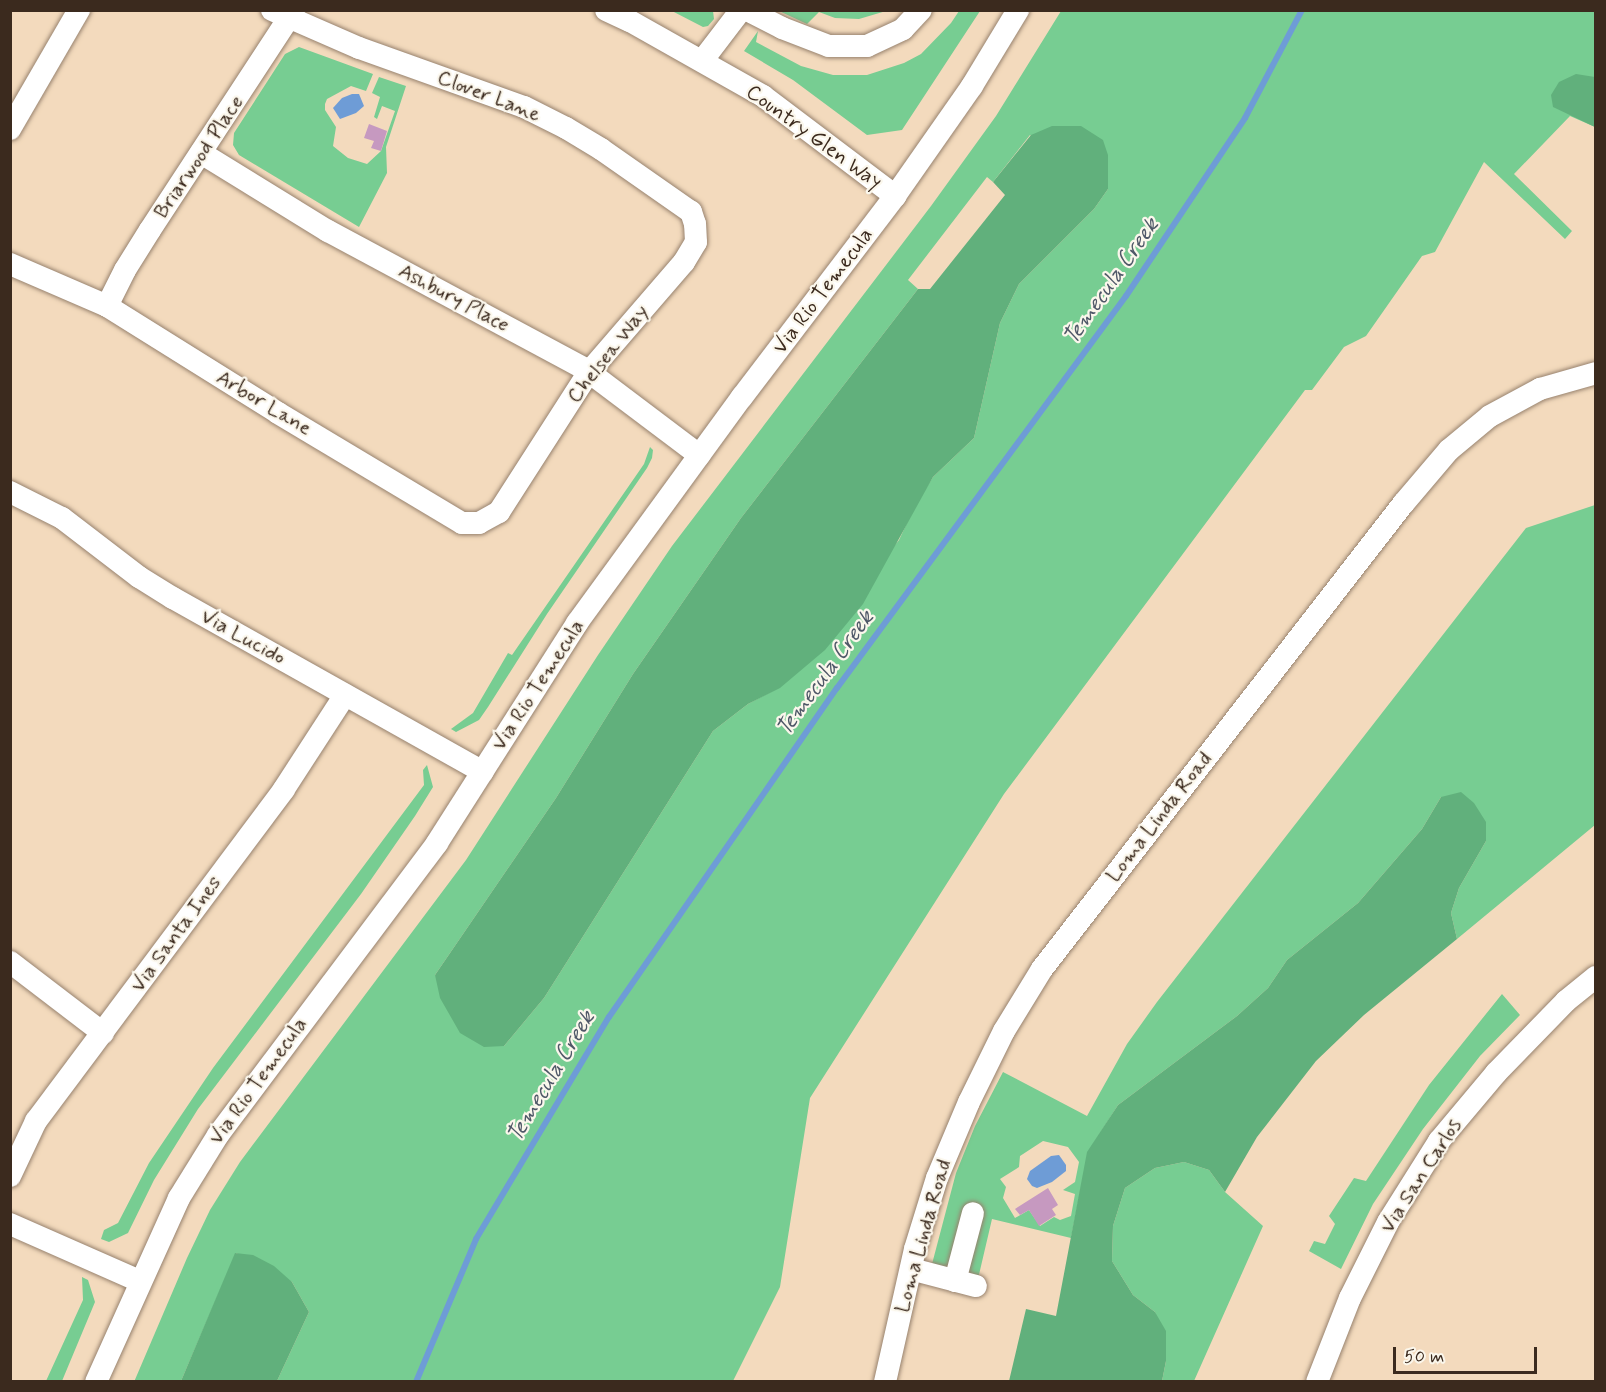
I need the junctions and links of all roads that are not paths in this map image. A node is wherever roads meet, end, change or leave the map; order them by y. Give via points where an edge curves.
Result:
1 (79, 10) edge
2 (606, 10) edge
3 (741, 10) edge
4 (747, 10) edge
5 (921, 10) edge
6 (1018, 10) edge
7 (285, 13) edge
8 (702, 62) junction
9 (10, 129) edge
10 (201, 153) junction
11 (894, 196) junction
12 (691, 212) joint
13 (10, 264) edge
14 (108, 306) junction
15 (589, 372) junction
16 (1596, 373) edge
17 (699, 455) junction
18 (10, 492) edge
19 (509, 497) joint
20 (345, 695) junction
21 (483, 772) junction
22 (10, 962) edge
23 (1596, 977) edge
24 (103, 1033) junction
25 (10, 1176) edge
26 (973, 1213) dead end
27 (10, 1224) edge
28 (911, 1269) junction
29 (139, 1281) junction
30 (96, 1382) edge
31 (885, 1382) edge
32 (1317, 1382) edge

1 - 9 street
2 - 8 street, Country Glen Way
3 - 8 street
4 - 5 street via 829,46 867,46 903,29
6 - 11 street, Via Rio Temecula via 972,86
7 - 10 street, Briarwood Place
7 - 12 street, Clover Lane via 359,48 524,107 602,148
8 - 11 street, Country Glen Way via 763,96
10 - 14 street, Briarwood Place via 125,270
10 - 15 street, Ashbury Place via 328,231
11 - 17 street, Via Rio Temecula
12 - 15 street, Chelsea Way via 696,242 684,262
13 - 14 street, Arbor Lane
14 - 19 street, Arbor Lane via 462,523 479,523 499,512
15 - 17 street, Ashbury Place
15 - 19 street, Chelsea Way
16 - 28 street, Loma Linda Road via 1540,389 1490,416 1449,450 1395,513 1049,960 1004,1031 969,1102 937,1178
17 - 21 street, Via Rio Temecula via 578,623
18 - 20 street, Via Lucido via 62,518 172,598
20 - 21 street, Via Lucido
20 - 24 street, Via Santa Ines via 284,789
21 - 29 street, Via Rio Temecula via 437,843 218,1135 179,1198
22 - 24 street
23 - 32 street, Via San Carlos via 1566,1001 1496,1073 1438,1141 1388,1222 1350,1298
24 - 25 street, Via Santa Ines via 36,1121
26 - 28 street via 965,1283
27 - 29 street
28 - 31 street, Loma Linda Road
29 - 30 street, Via Rio Temecula

